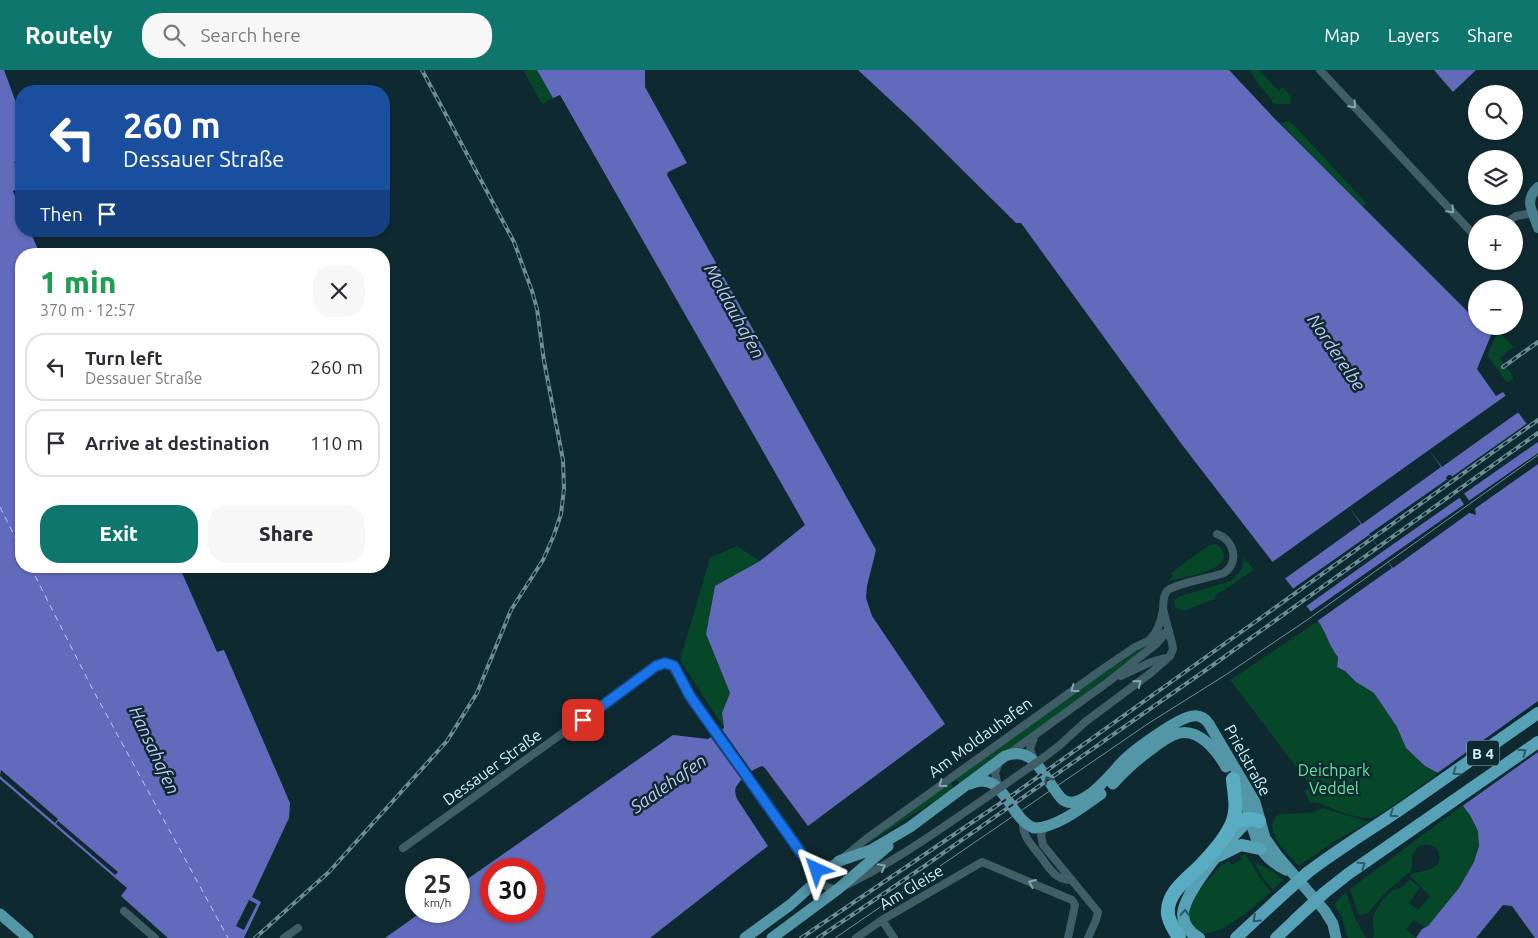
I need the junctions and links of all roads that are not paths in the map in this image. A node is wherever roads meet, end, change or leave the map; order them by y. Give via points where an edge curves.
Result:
1 (1320, 70) edge
2 (1538, 187) edge
3 (1536, 210) edge
4 (1519, 215) edge
5 (1468, 227) edge
6 (1538, 228) edge
7 (1217, 534) dead end
8 (1163, 609) junction
9 (1168, 631) junction
10 (1149, 640) junction
11 (1170, 656) junction
12 (1108, 682) junction
13 (1538, 713) edge
14 (1035, 736) junction
15 (1538, 742) edge
16 (1005, 756) junction
17 (1035, 761) junction
18 (1233, 779) junction
19 (969, 784) junction
20 (1002, 785) junction
21 (1063, 800) junction
22 (1256, 818) junction
23 (1023, 822) junction
24 (1048, 825) junction
25 (1231, 825) junction
26 (910, 827) junction
27 (403, 848) dead end
28 (1261, 849) junction
29 (804, 857) junction
30 (1215, 859) junction
31 (839, 861) junction
32 (812, 864) junction
33 (1292, 873) junction
34 (1072, 880) junction
35 (822, 881) junction
36 (838, 889) junction
37 (124, 911) dead end
38 (0, 914) edge
39 (882, 920) junction
40 (298, 928) dead end
41 (28, 938) edge
42 (155, 938) edge
43 (284, 938) edge
44 (745, 938) edge
45 (767, 938) edge
46 (772, 938) edge
47 (856, 938) edge
48 (894, 938) edge
49 (1068, 938) edge
50 (1088, 938) edge
51 (1179, 938) edge
52 (1199, 938) edge
53 (1235, 938) edge
54 (1276, 938) edge
55 (1336, 938) edge

1 -> 5 street
2 - 3 main road via 1530,199
3 - 4 street
3 - 6 main road
7 - 8 street via 1228,540 1231,546 1234,554 1230,568 1224,573 1172,587 1165,595
8 - 9 street
8 - 10 street via 1159,626
9 - 10 street, Am Moldauhafen
9 - 11 street via 1173,649
9 - 12 street
10 -> 31 street, Am Moldauhafen via 1104,668
11 - 12 street
17 -> 11 street via 1060,745
12 - 14 street
13 -> 53 highway, B 4, bridge via 1332,853
14 - 16 street
14 - 17 street via 1030,745
54 -> 15 highway, B 4, bridge via 1348,874
16 - 17 main road via 1021,753
16 - 19 main road
16 - 20 street via 994,773
17 - 20 street
21 -> 17 main road
18 - 22 main road, Prielstraße
18 - 24 main road, Prielstraße via 1220,757 1204,740 1179,733 1134,762 1106,791
18 - 25 highway via 1236,806
19 - 20 main road via 982,780
19 - 26 main road
20 - 23 main road
36 -> 20 street, bridge via 893,861
21 - 22 main road, Prielstraße via 1076,802 1100,786 1128,756 1181,720 1198,716 1207,721 1255,802
21 - 24 main road via 1058,815
22 - 25 highway
22 - 28 main road via 1255,839
22 - 30 highway via 1238,830
22 - 33 main road via 1269,846
23 - 24 main road via 1034,828
23 - 34 street via 1024,833 1047,867 1061,878
24 - 34 street via 1041,835 1043,845
25 - 51 highway via 1171,899 1169,918
26 - 31 main road via 871,850
26 - 36 main road
27 - 29 street, Dessauer Straße via 662,663 677,668 690,696
28 - 30 highway via 1241,845
28 - 33 main road via 1268,859
29 - 32 street
29 - 35 street via 813,874
52 -> 30 highway via 1186,924 1184,910 1196,883
31 - 32 street via 823,867
31 - 35 main road, Am Moldauhafen
32 - 35 street
33 - 55 main road via 1326,911
34 - 50 street via 1098,916
35 - 36 street via 832,889
35 - 44 main road, Am Moldauhafen
35 - 45 street via 824,893
36 - 46 main road
37 - 42 street
38 - 41 main road
39 - 47 street, Am Gleise
39 - 48 street
49 -> 39 street, Am Gleise via 1075,905 1069,899 982,862
40 - 43 street

